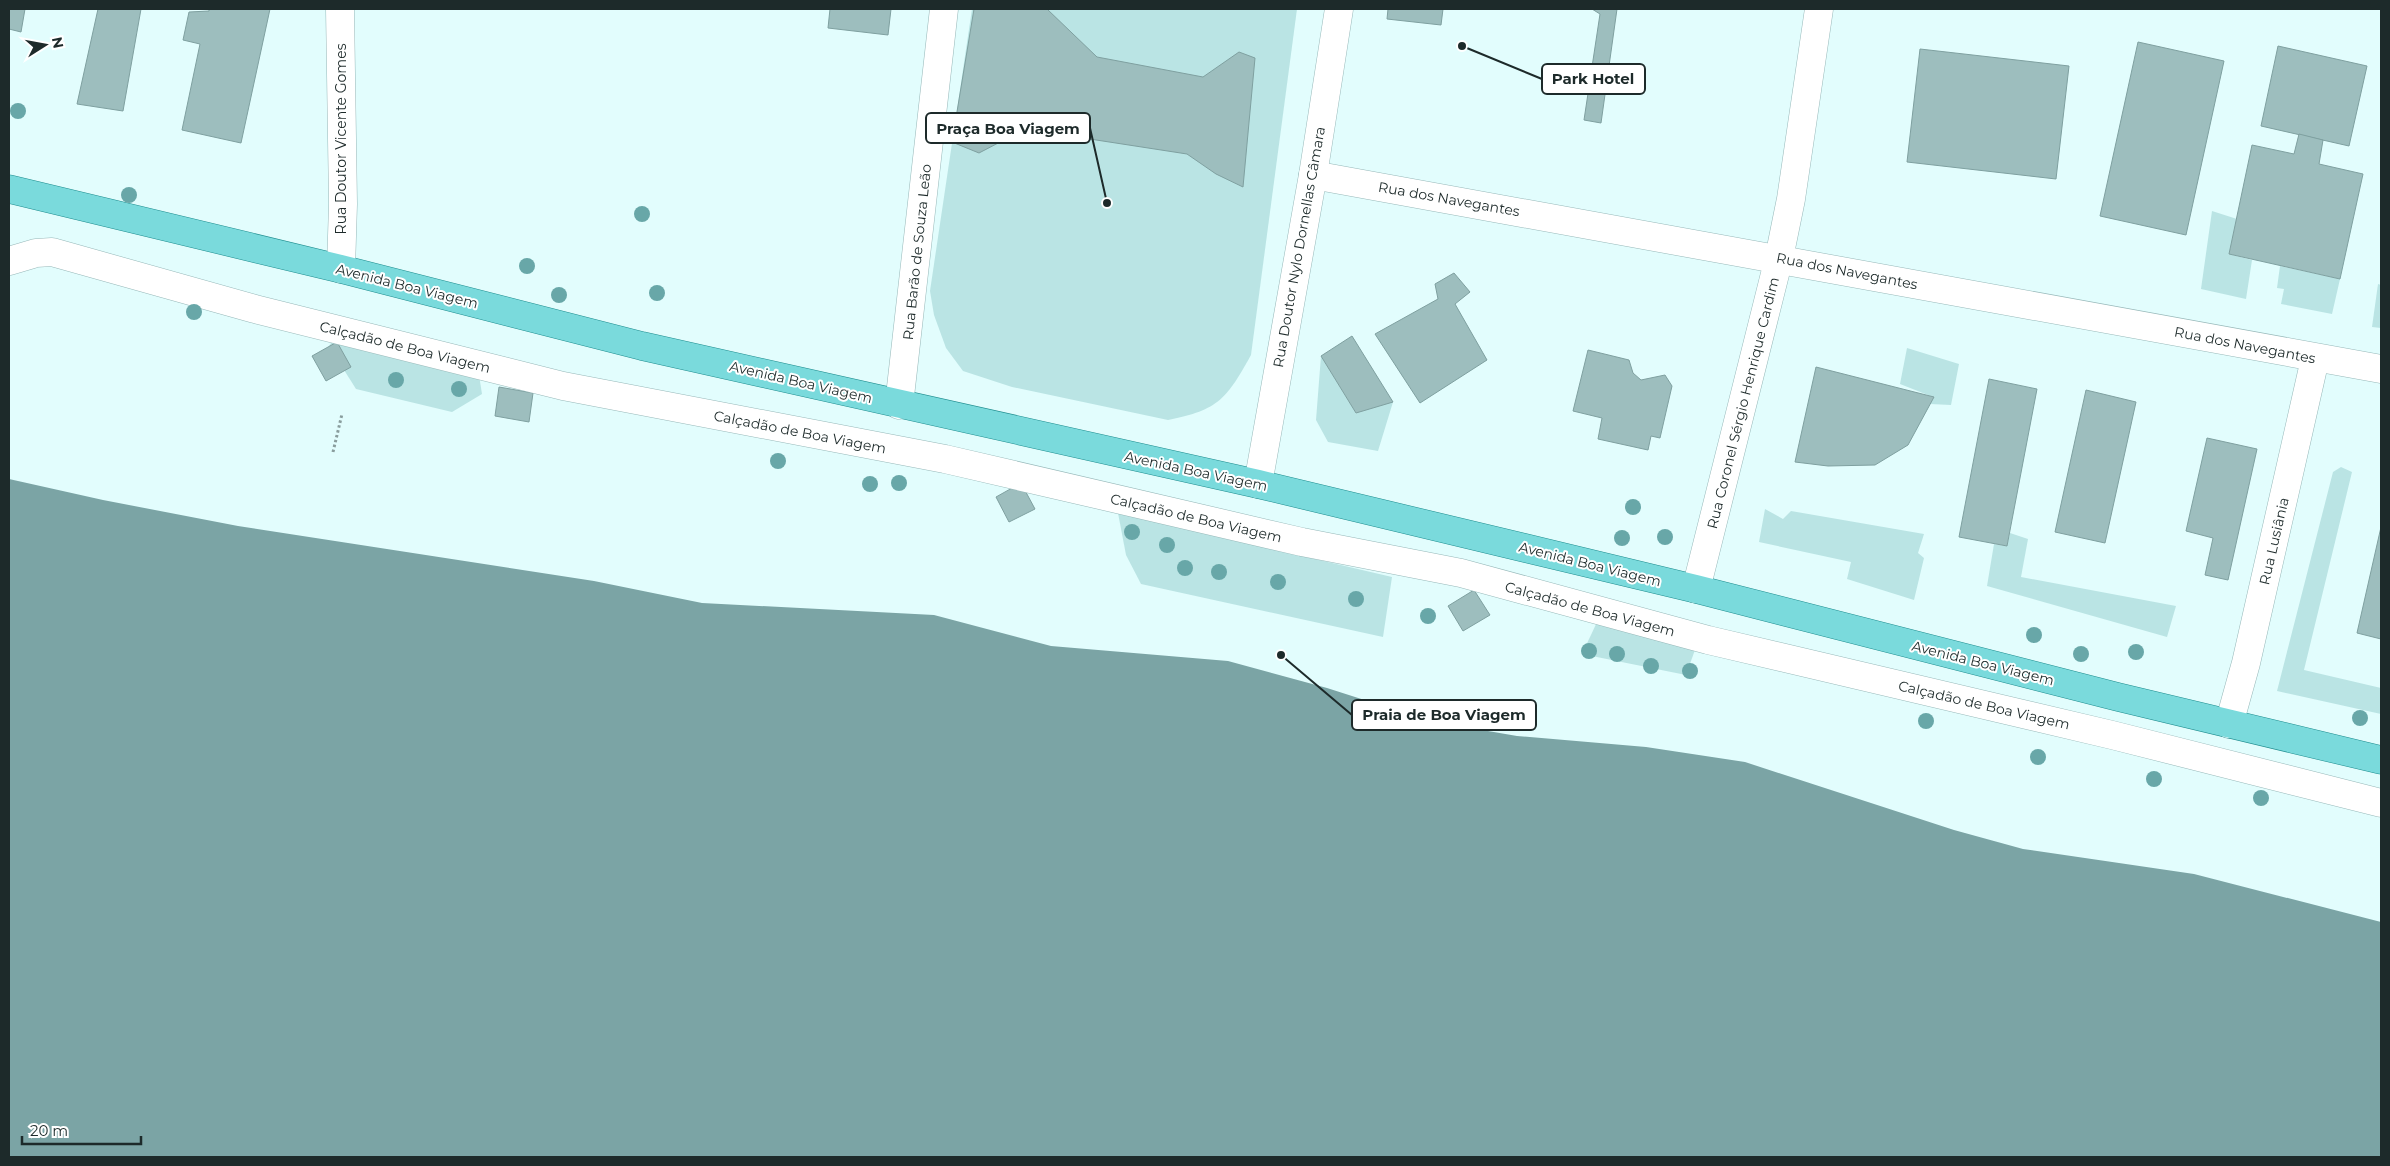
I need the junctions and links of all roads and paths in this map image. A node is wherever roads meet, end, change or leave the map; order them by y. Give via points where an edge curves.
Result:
1 (340, 9) edge
2 (944, 9) edge
3 (1339, 9) edge
4 (1819, 9) edge
5 (1313, 175) junction
6 (9, 189) edge
7 (1779, 258) junction
8 (9, 261) edge
9 (342, 269) junction
10 (2315, 358) junction
11 (2381, 369) edge
12 (899, 405) junction
13 (342, 414) dead end
14 (333, 452) dead end
15 (1258, 484) junction
16 (1696, 589) junction
17 (2229, 724) junction
18 (2381, 760) edge
19 (2381, 803) edge

1 - 9 street, Rua Doutor Vicente Gomes
2 - 12 street, Rua Barão de Souza Leão
3 - 5 street, Rua Doutor Nylo Dornellas Câmara
4 - 7 street, Rua Coronel Sérgio Henrique Cardim
5 - 7 street, Rua dos Navegantes
5 - 15 street, Rua Doutor Nylo Dornellas Câmara
6 - 9 main road, Avenida Boa Viagem
7 - 10 street, Rua dos Navegantes
7 - 16 street, Rua Coronel Sérgio Henrique Cardim
8 - 19 street, Calçadão de Boa Viagem via 52,252 255,309 563,386 945,459 1302,542 1461,574 1708,640 2112,735
9 - 12 main road, Avenida Boa Viagem via 642,346
10 - 11 street, Rua dos Navegantes
10 - 17 street, Rua Lusiânia via 2246,663
12 - 15 main road, Avenida Boa Viagem
13 - 14 path
15 - 16 main road, Avenida Boa Viagem
16 - 17 main road, Avenida Boa Viagem
17 - 18 main road, Avenida Boa Viagem

